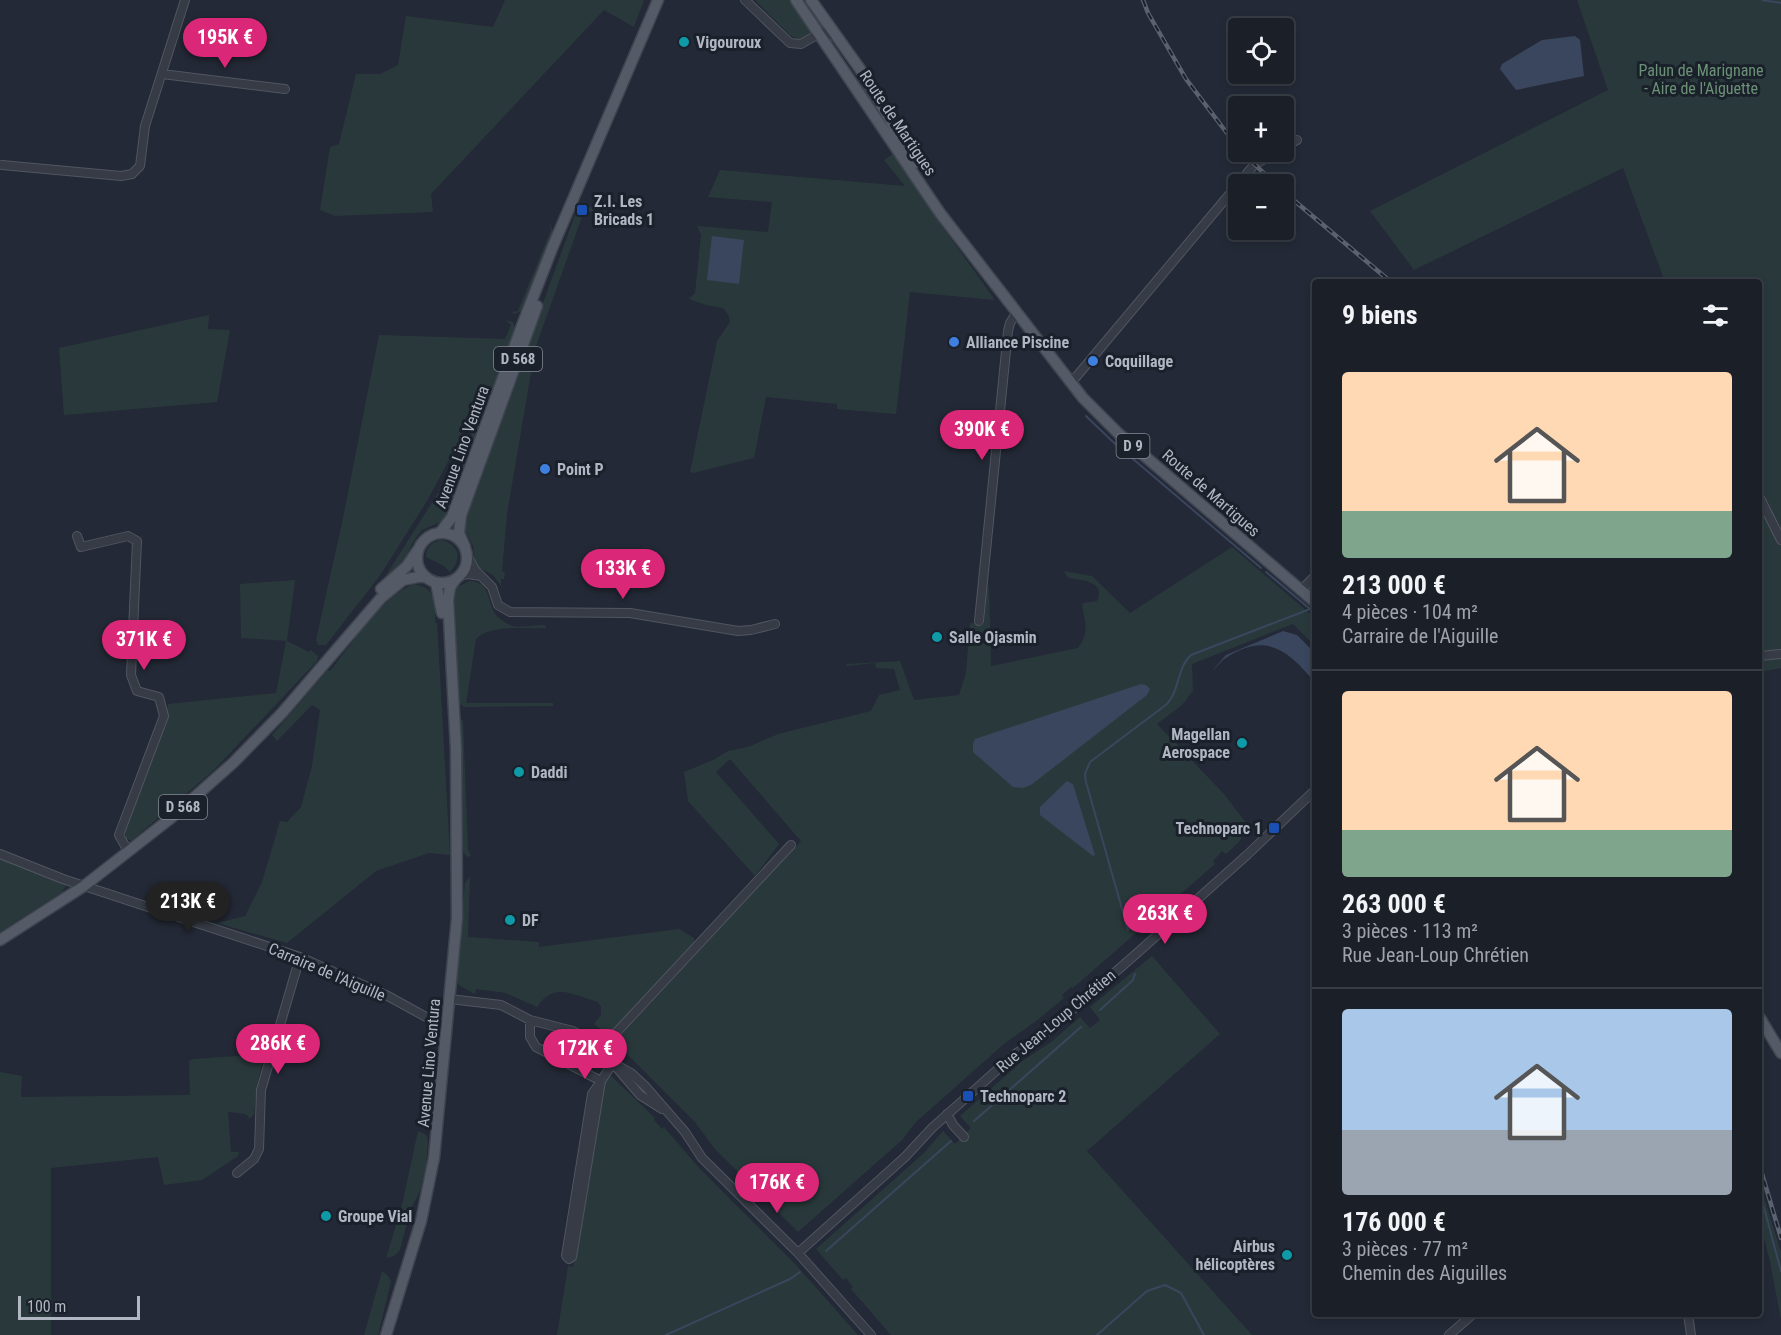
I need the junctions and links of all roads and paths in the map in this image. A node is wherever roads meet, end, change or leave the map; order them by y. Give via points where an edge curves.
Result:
1 (185, 0) edge
2 (650, 0) edge
3 (658, 0) edge
4 (745, 0) edge
5 (796, 0) edge
6 (811, 0) edge
7 (819, 33) junction
8 (839, 40) junction
9 (162, 74) junction
10 (285, 89) dead end
11 (611, 110) junction
12 (1297, 140) dead end
13 (1294, 142) edge
14 (1259, 162) edge
15 (2, 165) dead end
16 (565, 221) junction
17 (978, 261) junction
18 (1017, 312) junction
19 (1071, 383) junction
20 (1762, 502) edge
21 (440, 533) junction
22 (77, 536) dead end
23 (1781, 540) edge
24 (417, 551) junction
25 (466, 551) junction
26 (426, 577) junction
27 (483, 577) junction
28 (457, 578) junction
29 (1312, 579) edge
30 (436, 583) junction
31 (1301, 590) junction
32 (1312, 600) edge
33 (980, 621) dead end
34 (775, 624) dead end
35 (339, 645) junction
36 (1781, 654) edge
37 (1762, 656) edge
38 (455, 787) junction
39 (1312, 793) edge
40 (791, 845) dead end
41 (128, 851) junction
42 (0, 854) edge
43 (84, 886) junction
44 (0, 940) edge
45 (300, 957) junction
46 (450, 999) junction
47 (530, 1020) junction
48 (1762, 1021) edge
49 (446, 1028) junction
50 (601, 1049) junction
51 (1781, 1053) edge
52 (613, 1063) junction
53 (601, 1081) junction
54 (947, 1114) junction
55 (964, 1137) dead end
56 (237, 1173) dead end
57 (798, 1253) junction
58 (1470, 1317) edge
59 (1688, 1317) edge
60 (386, 1335) edge
61 (871, 1335) edge
62 (1449, 1335) edge
63 (1691, 1335) edge

1 - 9 street
2 - 11 main road, D 568
3 - 11 main road, D 568
4 - 7 street via 790,43 801,44
5 - 7 main road, Route de Martigues / D 9
6 - 8 main road, Route de Martigues / D 9
7 - 8 street
7 - 17 main road, Route de Martigues / D 9 via 940,213
8 - 17 main road, Route de Martigues / D 9
9 - 10 street
9 - 15 street via 145,126 140,166 132,174
11 - 16 main road, D 568
12 - 13 street
14 - 19 street
16 - 21 main road, Avenue Lino Ventura / D 568 via 452,517
16 - 25 main road, Avenue Lino Ventura / D 568 via 461,515 459,533
17 - 18 main road, Route de Martigues / D 9
18 - 19 main road, Route de Martigues / D 9
18 - 33 street via 1008,330
19 - 31 main road, Route de Martigues / D 9 via 1119,434
20 - 23 street
21 - 24 main road via 427,537
21 - 25 main road via 453,535
22 - 41 street via 81,547 128,536 137,541 131,675 137,692 159,697 164,716 120,835
24 - 26 main road via 418,568
24 - 35 main road via 407,566 380,590
25 - 27 street via 471,565
25 - 28 main road via 467,564
26 - 30 main road
26 - 35 main road via 409,578 393,588
27 - 28 street via 468,574
27 - 34 street via 492,587 499,607 514,613 630,613 738,631
28 - 30 main road
28 - 38 main road, Avenue Lino Ventura via 450,587 448,600
29 - 31 street
30 - 38 main road, Avenue Lino Ventura via 442,606
31 - 32 main road, Route de Martigues / D 9
35 - 41 main road, D 568 via 282,713 233,763
36 - 37 street
38 - 46 main road, Avenue Lino Ventura via 458,918
39 - 54 street, Rue Jean-Loup Chrétien via 1040,1038 1015,1054
40 - 50 street
41 - 43 main road, D 568
42 - 43 street, Carraire de l'Aiguille
43 - 44 main road, D 568
43 - 45 street, Carraire de l'Aiguille
45 - 49 street, Carraire de l'Aiguille via 386,995
45 - 56 street via 261,1090 259,1149 254,1159
46 - 47 street via 501,1005
46 - 49 main road, Avenue Lino Ventura
47 - 50 street via 573,1031
47 - 53 street via 530,1037 536,1047
48 - 51 main road
49 - 60 main road, Avenue Lino Ventura via 429,1188
50 - 52 street
52 - 53 street
52 - 57 street via 638,1078 702,1158
53 - 53 street via 592,1094 566,1256 569,1259
54 - 55 street
54 - 57 street, Rue Jean-Loup Chrétien
57 - 61 street
58 - 62 street
59 - 63 street

